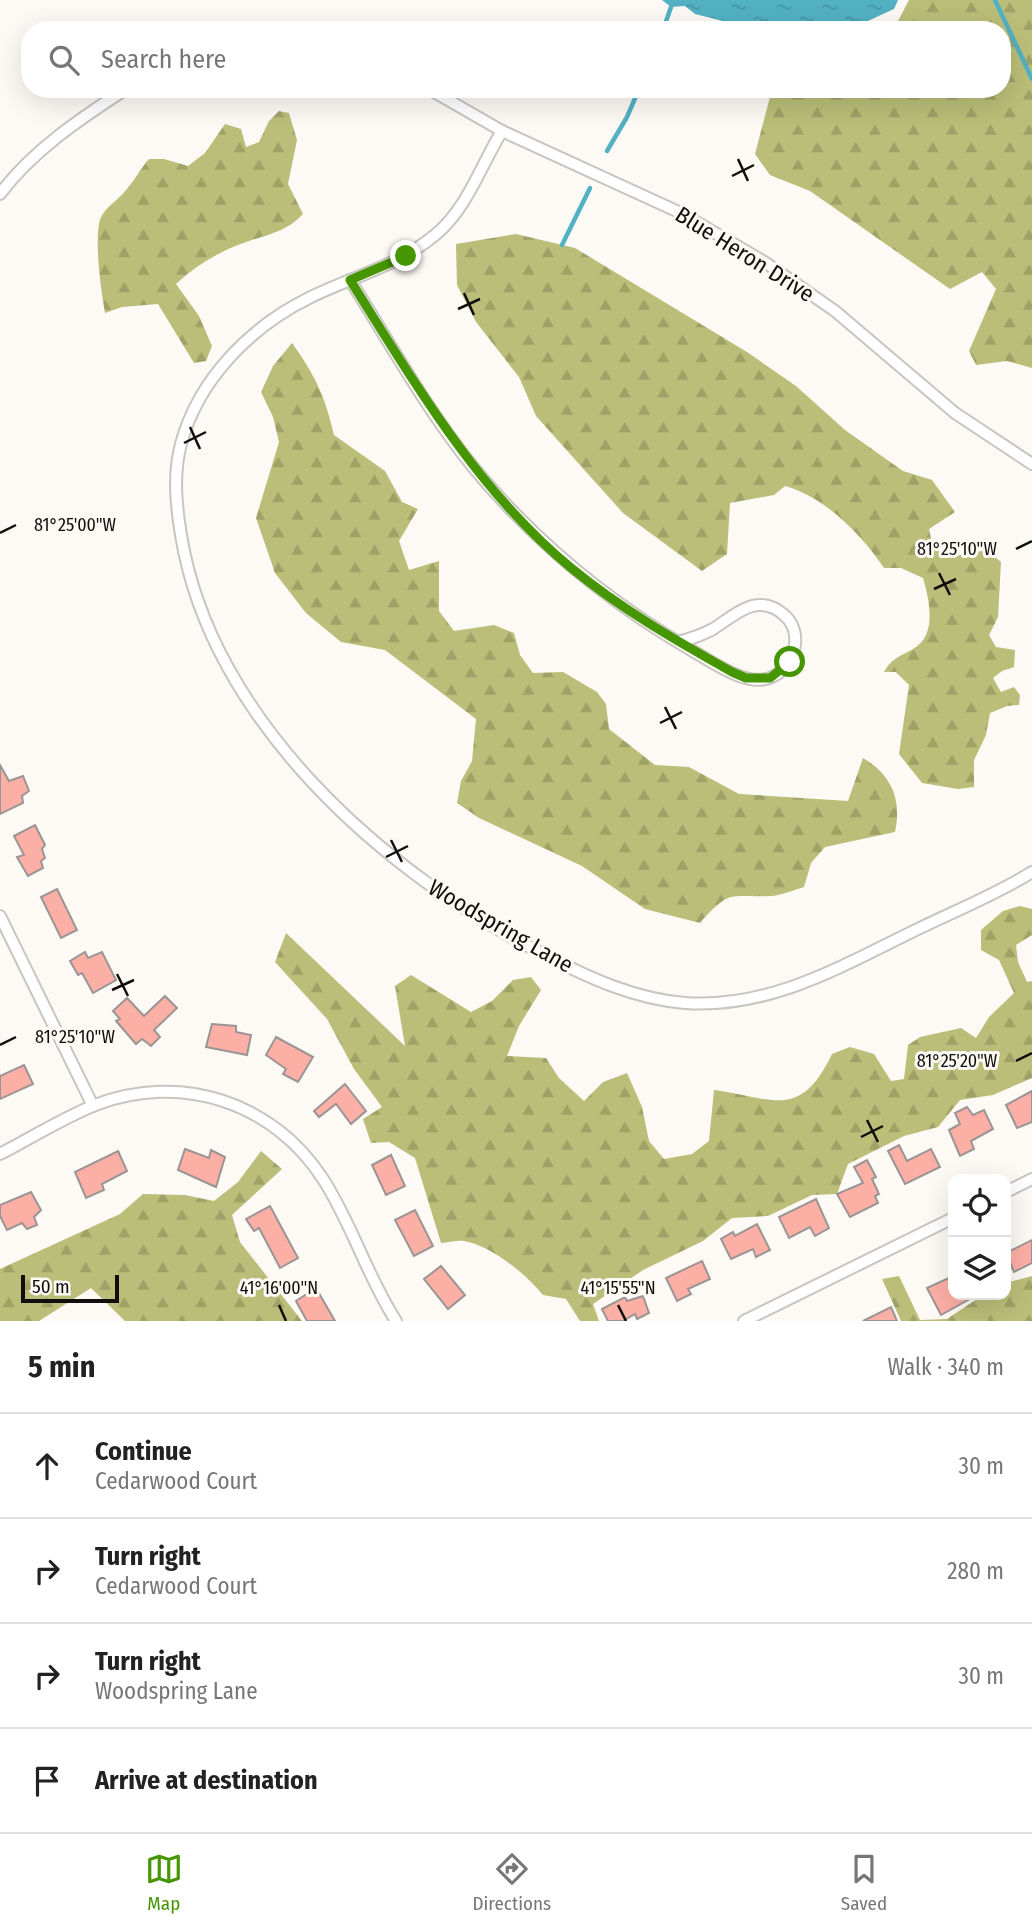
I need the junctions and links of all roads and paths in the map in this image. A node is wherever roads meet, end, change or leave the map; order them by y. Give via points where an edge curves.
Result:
1 (112, 98) edge
2 (445, 98) edge
3 (502, 131) junction
4 (2, 189) edge
5 (350, 280) junction
6 (1032, 464) edge
7 (678, 642) junction
8 (1032, 873) edge
9 (0, 916) edge
10 (93, 1106) junction
11 (0, 1154) edge
12 (1032, 1179) edge
13 (1011, 1190) edge
14 (948, 1220) edge
15 (396, 1321) edge
16 (744, 1321) edge

1 - 4 street via 84,116
2 - 3 street, Blue Heron Drive
3 - 5 street, Woodspring Lane via 443,228 406,256
3 - 6 street, Blue Heron Drive via 683,214 766,263 835,311 955,412
5 - 7 street via 456,444 501,500 570,567
5 - 8 street, Woodspring Lane via 305,300 263,328 216,372 194,407 181,444 176,503 185,559 201,613 224,661 256,713 301,768 372,839 426,883 515,940 604,983 685,1003 755,999 805,983
7 - 7 street via 732,672 759,680 782,671 793,655 795,636 785,614 753,605 703,634
9 - 10 street
10 - 11 street
10 - 15 street via 144,1093 190,1093 237,1105 277,1127 301,1148 323,1179
12 - 13 street
14 - 16 street

